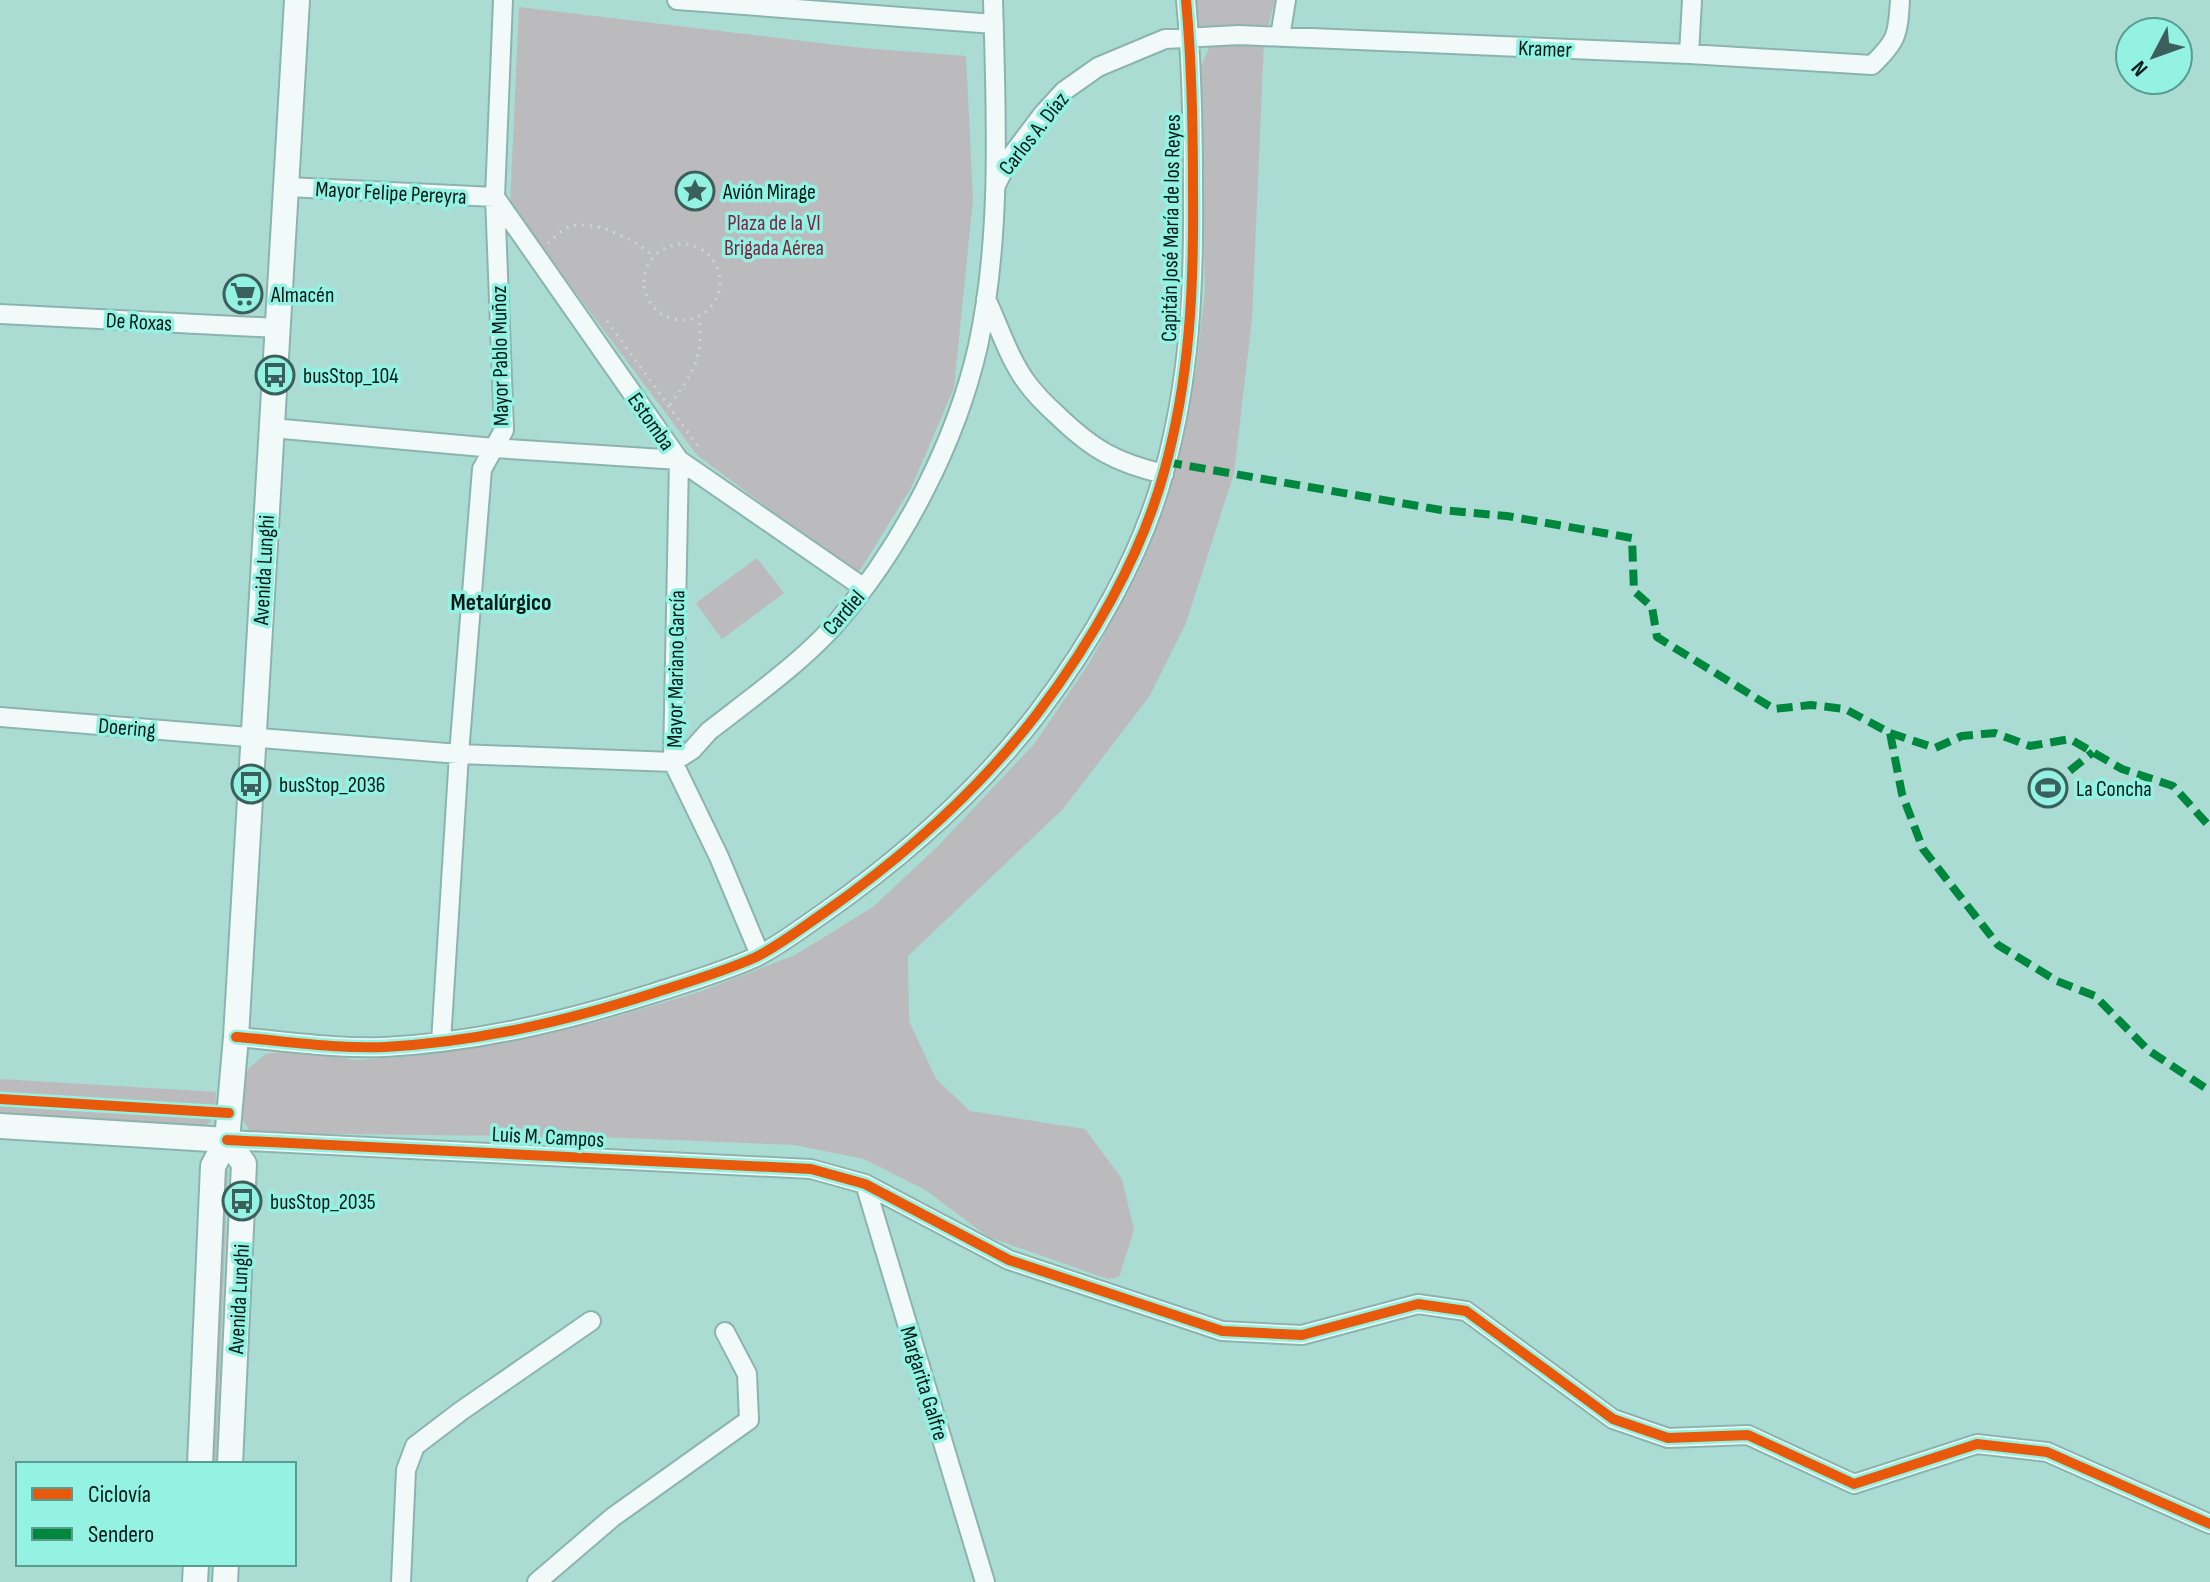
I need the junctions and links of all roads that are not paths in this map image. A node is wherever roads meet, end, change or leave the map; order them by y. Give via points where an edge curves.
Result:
1 (297, 0) edge
2 (503, 0) edge
3 (677, 0) edge
4 (993, 0) edge
5 (1186, 0) edge
6 (1286, 0) edge
7 (1692, 0) edge
8 (1900, 0) edge
9 (994, 24) junction
10 (1189, 37) junction
11 (1280, 37) junction
12 (1689, 54) junction
13 (287, 187) junction
14 (495, 197) junction
15 (992, 215) junction
16 (986, 299) junction
17 (0, 314) edge
18 (278, 328) junction
19 (272, 428) junction
20 (494, 448) junction
21 (679, 460) junction
22 (1164, 474) junction
23 (864, 588) junction
24 (0, 717) edge
25 (254, 738) junction
26 (459, 754) junction
27 (673, 762) junction
28 (760, 955) junction
29 (236, 1037) junction
30 (441, 1042) junction
31 (0, 1126) edge
32 (227, 1140) junction
33 (865, 1184) junction
34 (591, 1321) dead end
35 (725, 1332) dead end
36 (200, 1462) edge
37 (230, 1462) edge
38 (2210, 1524) edge
39 (401, 1582) edge
40 (537, 1582) edge
41 (985, 1582) edge

1 - 13 main road, Avenida Lunghi
2 - 14 street, Mayor Pablo Muñoz
3 - 9 street
4 - 9 street, Cardiel
5 - 10 street, Capitán José María de los Reyes
6 - 11 street
7 - 12 street
8 - 12 street, Kramer via 1893,45 1872,65
9 - 15 street, Cardiel
10 - 11 street, Kramer
10 - 15 street, Carlos A. Díaz via 1165,39 1098,67 1064,91 1003,169
10 - 22 street, Capitán José María de los Reyes via 1193,295 1185,377
11 - 12 street, Kramer
13 - 14 street, Mayor Felipe Pereyra
13 - 18 main road, Avenida Lunghi
14 - 20 street, Mayor Pablo Muñoz via 504,430
14 - 21 street, Estomba
15 - 16 street, Cardiel
16 - 22 street via 1026,382 1082,440 1130,467
16 - 23 street, Cardiel via 969,376 945,443 924,490
17 - 18 street, De Roxas
18 - 19 main road, Avenida Lunghi
19 - 20 street
19 - 25 main road, Avenida Lunghi
20 - 21 street
20 - 26 street, Mayor Pablo Muñoz via 482,469
21 - 23 street, Estomba
21 - 27 street, Mayor Mariano García
22 - 28 street, Capitán José María de los Reyes via 1109,603 1025,730 961,802 884,871
23 - 27 street, Cardiel via 793,663
24 - 25 street, Doering
25 - 26 street
25 - 29 main road, Avenida Lunghi
26 - 27 street
26 - 30 street, Mayor Pablo Muñoz
27 - 28 street, Mayor Mariano García
28 - 30 street, Capitán José María de los Reyes via 594,1012
29 - 30 street, Capitán José María de los Reyes via 382,1047
29 - 32 main road, Avenida Lunghi
31 - 32 main road, Luis M. Campos
32 - 33 street, Luis M. Campos via 811,1169
32 - 36 main road, Avenida Lunghi via 213,1166
32 - 37 main road, Avenida Lunghi via 244,1164
33 - 38 street, Luis M. Campos via 1009,1260 1222,1331 1302,1335 1418,1304 1466,1311 1613,1419 1668,1438 1748,1435 1854,1484 1977,1444 2047,1452
33 - 41 street, Margarita Galfre
34 - 39 street via 415,1446 406,1470
35 - 40 street via 747,1374 749,1420 613,1517

